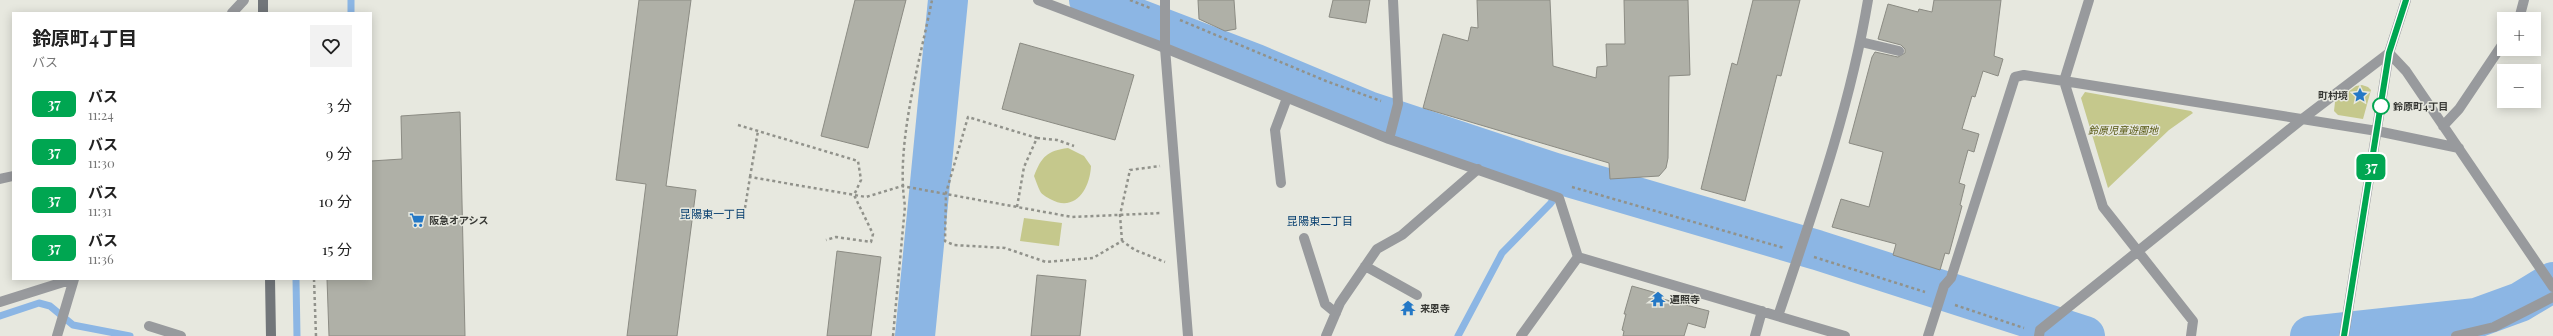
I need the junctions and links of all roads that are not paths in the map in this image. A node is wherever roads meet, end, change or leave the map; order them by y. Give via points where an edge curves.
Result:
1 (244, 0) edge
2 (263, 0) edge
3 (1038, 0) edge
4 (1165, 0) edge
5 (1393, 0) edge
6 (1868, 0) edge
7 (2089, 0) edge
8 (2406, 0) edge
9 (2524, 0) edge
10 (233, 12) edge
11 (263, 12) edge
12 (2521, 12) edge
13 (1861, 42) junction
14 (1165, 48) junction
15 (1899, 51) dead end
16 (2497, 52) edge
17 (2389, 53) junction
18 (2064, 81) junction
19 (1288, 98) junction
20 (2301, 120) junction
21 (2444, 126) junction
22 (2377, 131) junction
23 (1389, 139) junction
24 (2459, 148) junction
25 (1478, 169) junction
26 (12, 176) edge
27 (0, 179) edge
28 (1281, 183) dead end
29 (1304, 238) dead end
30 (2138, 253) junction
31 (1578, 257) junction
32 (1365, 266) junction
33 (71, 280) edge
34 (74, 280) edge
35 (270, 280) edge
36 (2553, 287) edge
37 (1417, 295) dead end
38 (2553, 297) edge
39 (0, 302) edge
40 (1762, 311) junction
41 (1336, 313) junction
42 (1778, 316) junction
43 (149, 326) dead end
44 (2039, 333) edge
45 (57, 336) edge
46 (181, 336) edge
47 (271, 336) edge
48 (1188, 336) edge
49 (1326, 336) edge
50 (1521, 336) edge
51 (1755, 336) edge
52 (1846, 336) edge
53 (1928, 336) edge
54 (2191, 336) edge
55 (2344, 336) edge
56 (2456, 336) edge

1 - 10 street
2 - 11 main road
3 - 14 street
4 - 14 street
5 - 23 street via 1397,107
6 - 13 street
7 - 18 street
8 - 17 street
9 - 12 street
13 - 15 street
13 - 42 street via 1812,217
14 - 19 street
14 - 48 street
16 - 21 street via 2459,109
17 - 20 street
17 - 21 street via 2406,71
17 - 22 street
18 - 20 street
18 - 30 street via 2103,207
18 - 53 street via 2024,74 2015,77 1951,278 1944,286
19 - 23 street
19 - 28 street via 1275,130
20 - 22 street
20 - 30 street
21 - 24 street
22 - 24 street
22 - 55 street
23 - 25 street
24 - 36 street
25 - 31 street via 1558,198
25 - 32 street via 1402,235 1377,249
26 - 27 street
29 - 41 street via 1325,304
30 - 44 street
30 - 54 street via 2193,321
31 - 40 street
31 - 50 street
32 - 37 street
32 - 41 street via 1340,302
33 - 39 street
34 - 45 street
35 - 47 main road
38 - 56 street via 2494,327
40 - 42 street
40 - 51 street
41 - 49 street
42 - 52 street
43 - 46 street

